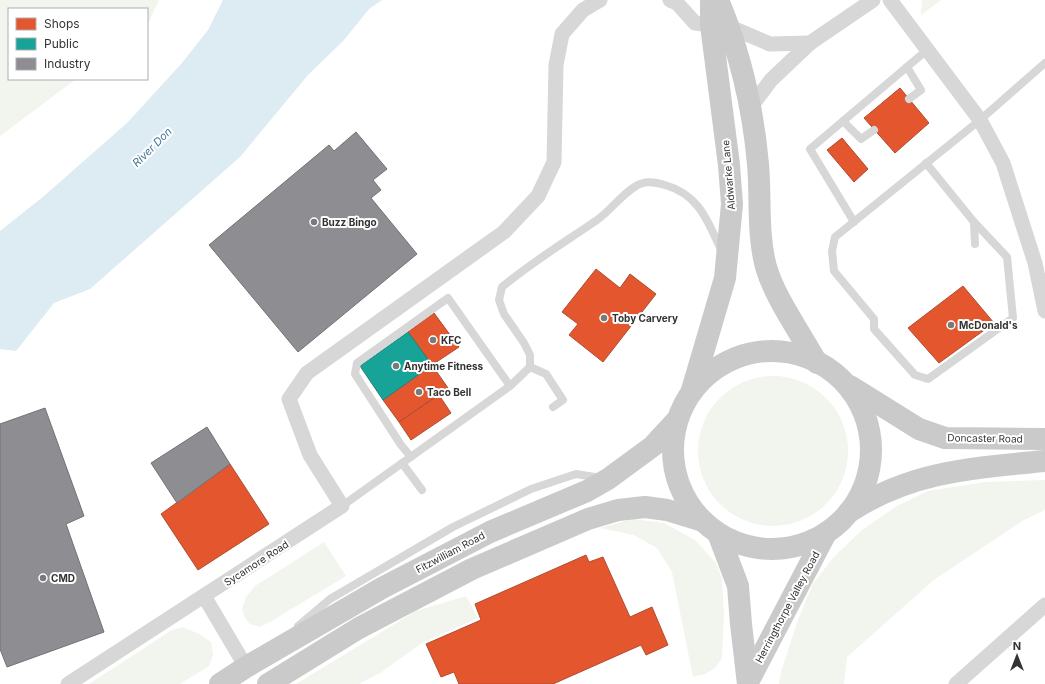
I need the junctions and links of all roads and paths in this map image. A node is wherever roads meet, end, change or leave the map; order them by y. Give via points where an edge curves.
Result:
1 (600, 0) edge
2 (670, 0) edge
3 (711, 0) edge
4 (718, 0) edge
5 (873, 0) edge
6 (890, 0) edge
7 (720, 26) junction
8 (810, 43) junction
9 (927, 50) junction
10 (1045, 64) edge
11 (907, 67) junction
12 (909, 100) dead end
13 (750, 108) junction
14 (980, 120) junction
15 (843, 121) junction
16 (874, 130) dead end
17 (926, 163) junction
18 (854, 222) junction
19 (974, 222) junction
20 (975, 244) dead end
21 (727, 262) junction
22 (1045, 311) edge
23 (817, 363) junction
24 (530, 367) junction
25 (844, 382) junction
26 (510, 386) junction
27 (691, 393) junction
28 (553, 407) dead end
29 (677, 420) junction
30 (1045, 440) edge
31 (411, 457) junction
32 (1045, 461) edge
33 (402, 463) junction
34 (422, 490) dead end
35 (342, 506) junction
36 (849, 512) junction
37 (710, 527) junction
38 (826, 533) junction
39 (204, 596) junction
40 (1045, 604) edge
41 (252, 663) junction
42 (748, 683) edge
43 (68, 684) edge
44 (220, 684) edge
45 (268, 684) edge
46 (956, 684) edge

1 - 35 street via 582,10 562,34 556,65 554,162 538,196 504,232 307,373 289,399 310,455
2 - 7 street via 677,3 694,23
3 - 7 main road, Aldwarke Lane
4 - 7 main road, Aldwarke Lane
5 - 8 street
6 - 9 street
7 - 8 street via 770,44
7 - 13 main road, Aldwarke Lane via 737,50
7 - 21 main road, Aldwarke Lane via 732,204
8 - 13 street via 771,80
9 - 11 lane
9 - 14 street
10 - 14 lane
11 - 12 lane via 921,90
11 - 15 lane
13 - 23 main road, Aldwarke Lane via 758,164 766,266 773,286
14 - 17 lane
14 - 22 street via 1002,163 1035,263
15 - 16 lane via 861,139
15 - 18 lane via 810,149
17 - 18 lane
17 - 19 lane
18 - 19 lane via 835,237 832,251 834,271 874,319 874,329 915,375 928,379 1013,318 1007,257
19 - 20 lane
21 - 24 lane via 705,214 693,200 675,188 654,181 637,185 605,215 502,287 499,300 504,314 530,355
21 - 27 main road, Aldwarke Lane via 725,278
23 - 25 main road
23 - 27 main road via 782,352 748,354 726,362 707,375
24 - 26 lane
24 - 28 lane via 546,374 563,400
25 - 30 main road, Doncaster Road via 919,429 945,438
25 - 36 main road via 863,413 870,441 870,463 864,484
26 - 31 lane
26 - 31 lane via 448,298 357,363 355,374
27 - 29 main road
29 - 37 main road via 673,442 674,466 679,485 689,505
29 - 41 main road, Fitzwilliam Road via 653,446 608,479 587,491 490,532 382,588
31 - 33 lane
32 - 36 main road via 939,474 900,486
33 - 34 lane
33 - 35 lane
35 - 39 street, Sycamore Road
36 - 38 main road
37 - 38 main road via 732,541 759,549 796,546
37 - 42 main road, Herringthorpe Valley Road via 738,586
37 - 45 main road via 667,510 645,507 618,510 588,519 472,569 359,628
38 - 42 main road, Herringthorpe Valley Road
39 - 41 street
39 - 43 street, Sycamore Road
40 - 46 street
41 - 44 main road, Fitzwilliam Road

